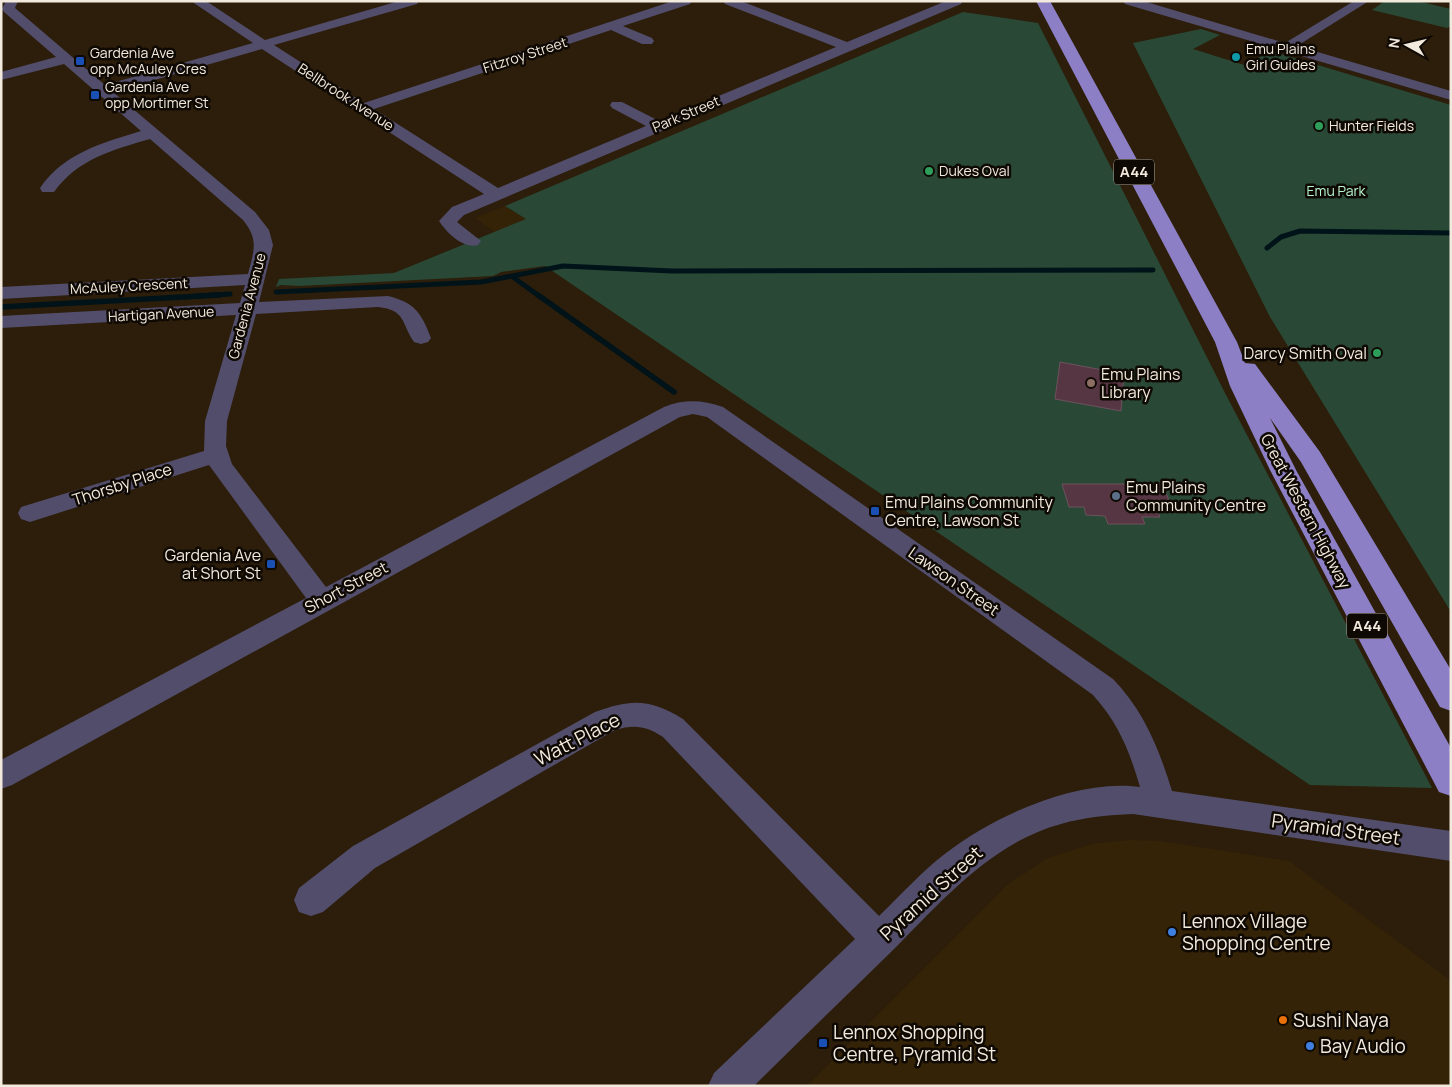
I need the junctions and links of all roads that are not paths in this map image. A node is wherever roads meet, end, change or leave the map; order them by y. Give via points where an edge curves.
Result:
1 (12, 1) edge
2 (197, 1) edge
3 (413, 1) edge
4 (686, 1) edge
5 (729, 1) edge
6 (957, 1) edge
7 (1043, 1) edge
8 (1129, 1) edge
9 (1363, 1) edge
10 (612, 26) junction
11 (647, 41) dead end
12 (263, 44) junction
13 (847, 47) junction
14 (1287, 47) junction
15 (66, 58) junction
16 (1, 76) edge
17 (104, 90) junction
18 (1451, 96) edge
19 (617, 105) dead end
20 (364, 108) junction
21 (657, 126) junction
22 (152, 133) junction
23 (48, 188) dead end
24 (495, 194) junction
25 (472, 241) dead end
26 (256, 279) junction
27 (1, 293) edge
28 (247, 309) junction
29 (1, 322) edge
30 (420, 338) dead end
31 (1226, 342) junction
32 (693, 406) joint
33 (215, 455) junction
34 (30, 513) dead end
35 (322, 600) junction
36 (1451, 698) edge
37 (1, 775) edge
38 (1451, 781) edge
39 (1160, 803) junction
40 (1451, 846) edge
41 (312, 900) dead end
42 (879, 940) junction
43 (727, 1086) edge

1 - 15 street, Gardenia Avenue via 8,9
2 - 12 street, Bellbrook Avenue
3 - 12 street
4 - 10 street, Fitzroy Street
5 - 13 street
6 - 13 street, Park Street
7 - 31 highway, Great Western Highway / A44
8 - 14 street
9 - 14 street
10 - 11 street
10 - 20 street, Fitzroy Street
12 - 17 street
12 - 20 street, Bellbrook Avenue
13 - 21 street, Park Street
14 - 18 street
15 - 16 street
15 - 17 street, Gardenia Avenue
17 - 22 street, Gardenia Avenue
19 - 21 street
20 - 24 street, Bellbrook Avenue
21 - 24 street, Park Street
22 - 23 street via 80,158 57,176
22 - 26 street, Gardenia Avenue via 255,222 264,245
24 - 25 street, Park Street via 458,210 449,218 452,227
26 - 27 street, McAuley Crescent
26 - 28 street, Gardenia Avenue
28 - 29 street, Hartigan Avenue
28 - 30 street, Hartigan Avenue via 384,302 408,310
28 - 33 street, Gardenia Avenue via 216,422
31 - 36 highway, Great Western Highway / A44 via 1311,458
31 - 38 highway, Great Western Highway / A44 via 1242,386 1283,470
32 - 35 street, Short Street via 672,412
32 - 39 street, Lawson Street via 715,412 1103,687 1128,715 1138,735
33 - 34 street, Thorsby Place
33 - 35 street
35 - 37 street, Short Street
39 - 40 street, Pyramid Street
39 - 42 street, Pyramid Street via 1113,800 1040,815 999,835 956,865
41 - 42 street, Watt Place via 364,857 605,721 634,713 654,716 673,728
42 - 43 street, Pyramid Street

